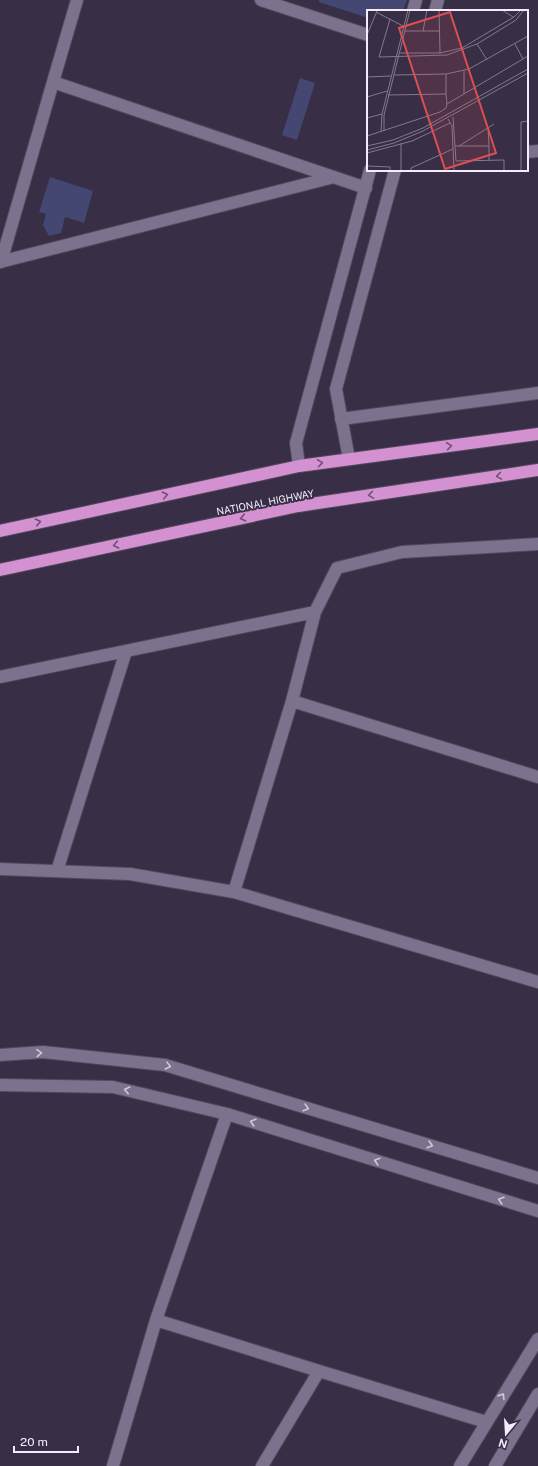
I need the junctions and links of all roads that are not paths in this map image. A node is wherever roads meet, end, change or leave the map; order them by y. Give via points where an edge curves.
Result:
1 (77, 0) edge
2 (261, 0) edge
3 (416, 0) edge
4 (438, 0) edge
5 (413, 10) edge
6 (435, 10) edge
7 (367, 34) edge
8 (53, 82) junction
9 (538, 151) edge
10 (528, 152) edge
11 (370, 171) edge
12 (395, 171) edge
13 (334, 177) junction
14 (366, 188) junction
15 (0, 262) edge
16 (538, 393) edge
17 (341, 420) junction
18 (538, 434) edge
19 (349, 459) junction
20 (299, 466) junction
21 (538, 470) edge
22 (0, 531) edge
23 (538, 544) edge
24 (0, 570) edge
25 (316, 612) junction
26 (126, 651) junction
27 (0, 677) edge
28 (292, 702) junction
29 (538, 777) edge
30 (0, 869) edge
31 (57, 871) junction
32 (234, 892) junction
33 (538, 982) edge
34 (0, 1055) edge
35 (0, 1085) edge
36 (227, 1114) junction
37 (538, 1178) edge
38 (538, 1211) edge
39 (156, 1320) junction
40 (538, 1339) edge
41 (319, 1371) junction
42 (538, 1394) edge
43 (486, 1422) junction
44 (114, 1466) edge
45 (262, 1466) edge
46 (460, 1466) edge
47 (495, 1466) edge

1 - 8 street
2 - 7 street
3 - 5 street
4 - 6 street
8 - 13 street
8 - 15 street
9 - 10 street
11 - 14 street
12 - 17 street via 336,389
13 - 14 street
13 - 15 street
14 - 20 street via 296,443
16 - 17 street
17 - 19 street
19 -> 18 highway
20 -> 19 highway
22 -> 20 highway
21 -> 24 highway, NATIONAL HIGHWAY via 298,506
23 - 25 street via 402,552 337,568
25 - 26 street
25 - 28 street
26 - 27 street
26 - 31 street
28 - 29 street
28 - 32 street
30 - 31 street
31 - 32 street via 130,874
32 - 33 street
34 -> 37 street via 43,1052 165,1065
36 -> 35 street via 113,1087
38 -> 36 street
36 - 39 street
39 - 41 street
39 - 44 street
43 -> 40 street
41 - 43 street
41 - 45 street
42 - 47 street
43 - 46 street

